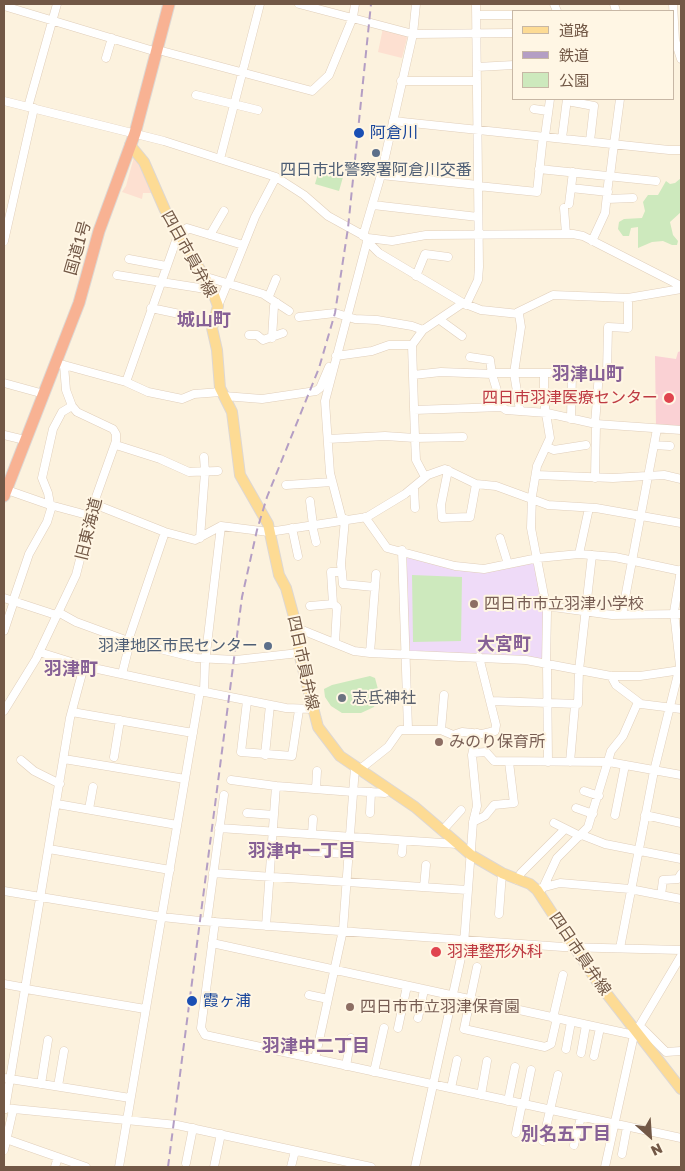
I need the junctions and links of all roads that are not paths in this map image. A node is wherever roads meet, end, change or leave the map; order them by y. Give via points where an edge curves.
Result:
1 (58, 4) edge
2 (169, 4) edge
3 (260, 4) edge
4 (299, 4) edge
5 (354, 4) edge
6 (416, 4) edge
7 (476, 4) edge
8 (4, 6) edge
9 (477, 15) junction
10 (512, 15) edge
11 (353, 17) junction
12 (53, 20) junction
13 (675, 22) edge
14 (512, 33) edge
15 (413, 34) junction
16 (477, 34) junction
17 (112, 38) junction
18 (677, 40) edge
19 (158, 51) junction
20 (106, 58) dead end
21 (678, 58) edge
22 (512, 65) edge
23 (477, 67) junction
24 (242, 73) junction
25 (401, 81) junction
26 (477, 81) junction
27 (196, 95) dead end
28 (550, 100) edge
29 (567, 100) edge
30 (620, 100) edge
31 (4, 101) edge
32 (234, 104) junction
33 (31, 107) junction
34 (534, 109) dead end
35 (258, 110) dead end
36 (548, 111) junction
37 (393, 120) junction
38 (478, 129) junction
39 (135, 133) junction
40 (544, 136) junction
41 (562, 138) junction
42 (590, 141) junction
43 (614, 144) junction
44 (130, 145) junction
45 (681, 150) edge
46 (220, 159) junction
47 (539, 169) junction
48 (573, 172) junction
49 (381, 175) junction
50 (610, 176) junction
51 (276, 177) junction
52 (656, 181) dead end
53 (478, 185) junction
54 (571, 188) junction
55 (607, 196) junction
56 (633, 198) dead end
57 (373, 205) junction
58 (224, 211) dead end
59 (478, 217) junction
60 (566, 234) junction
61 (210, 235) junction
62 (478, 236) junction
63 (179, 237) junction
64 (366, 238) junction
65 (4, 241) edge
66 (592, 241) junction
67 (244, 245) junction
68 (448, 256) dead end
69 (129, 259) dead end
70 (166, 266) junction
71 (117, 275) dead end
72 (204, 276) junction
73 (416, 276) junction
74 (266, 280) dead end
75 (160, 282) junction
76 (229, 282) junction
77 (681, 287) edge
78 (212, 290) junction
79 (270, 296) junction
80 (628, 298) junction
81 (277, 303) junction
82 (464, 304) junction
83 (218, 306) junction
84 (151, 308) junction
85 (289, 311) dead end
86 (519, 314) junction
87 (299, 317) dead end
88 (347, 317) junction
89 (440, 320) junction
90 (212, 321) junction
91 (422, 330) junction
92 (283, 333) dead end
93 (249, 335) dead end
94 (462, 336) dead end
95 (272, 338) junction
96 (412, 345) junction
97 (470, 357) dead end
98 (336, 358) junction
99 (61, 364) junction
100 (572, 372) junction
101 (514, 373) junction
102 (544, 373) junction
103 (599, 373) junction
104 (492, 374) junction
105 (413, 375) junction
106 (126, 382) junction
107 (4, 383) edge
108 (44, 394) junction
109 (222, 394) junction
110 (72, 406) junction
111 (502, 407) junction
112 (414, 410) junction
113 (520, 410) junction
114 (547, 413) junction
115 (571, 419) junction
116 (596, 424) junction
117 (657, 429) junction
118 (681, 430) edge
119 (4, 435) edge
120 (463, 437) dead end
121 (415, 438) junction
122 (328, 439) junction
123 (25, 440) junction
124 (116, 445) junction
125 (586, 445) dead end
126 (654, 445) junction
127 (670, 446) dead end
128 (547, 447) junction
129 (204, 457) dead end
130 (448, 470) junction
131 (218, 471) dead end
132 (205, 472) junction
133 (536, 475) junction
134 (648, 476) junction
135 (425, 477) junction
136 (595, 478) junction
137 (681, 479) edge
138 (332, 482) junction
139 (476, 484) junction
140 (286, 485) dead end
141 (414, 487) junction
142 (5, 493) edge
143 (310, 501) dead end
144 (533, 501) junction
145 (94, 504) junction
146 (51, 505) junction
147 (415, 508) dead end
148 (589, 508) junction
149 (640, 515) junction
150 (91, 516) junction
151 (365, 517) junction
152 (343, 519) junction
153 (681, 523) edge
154 (312, 525) junction
155 (220, 526) junction
156 (292, 528) junction
157 (165, 532) junction
158 (268, 532) junction
159 (200, 538) junction
160 (500, 538) dead end
161 (316, 542) dead end
162 (402, 550) junction
163 (579, 554) junction
164 (592, 555) junction
165 (298, 556) dead end
166 (538, 558) junction
167 (632, 561) junction
168 (508, 564) junction
169 (681, 570) edge
170 (342, 572) junction
171 (376, 574) dead end
172 (374, 587) junction
173 (4, 598) edge
174 (14, 601) junction
175 (332, 604) junction
176 (310, 606) dead end
177 (546, 606) junction
178 (585, 611) junction
179 (677, 613) edge
180 (57, 614) junction
181 (622, 614) junction
182 (297, 628) junction
183 (4, 631) edge
184 (129, 642) junction
185 (335, 643) junction
186 (39, 652) junction
187 (299, 653) junction
188 (370, 653) junction
189 (406, 655) junction
190 (479, 657) junction
191 (205, 660) junction
192 (547, 664) junction
193 (84, 666) junction
194 (579, 670) junction
195 (680, 670) edge
196 (122, 674) junction
197 (611, 676) junction
198 (202, 692) junction
199 (444, 695) dead end
200 (248, 701) junction
201 (491, 702) junction
202 (638, 702) junction
203 (548, 703) junction
204 (575, 704) junction
205 (270, 705) junction
206 (670, 708) junction
207 (312, 709) junction
208 (681, 709) edge
209 (299, 710) junction
210 (4, 711) edge
211 (72, 712) junction
212 (120, 720) junction
213 (408, 729) junction
214 (441, 730) junction
215 (193, 732) junction
216 (477, 733) junction
217 (473, 752) junction
218 (264, 755) junction
219 (114, 757) dead end
220 (64, 759) junction
221 (21, 760) dead end
222 (509, 762) junction
223 (548, 762) junction
224 (570, 762) junction
225 (609, 762) junction
226 (625, 765) junction
227 (357, 769) junction
228 (318, 771) dead end
229 (654, 771) junction
230 (681, 776) edge
231 (185, 779) junction
232 (231, 780) dead end
233 (60, 784) junction
234 (276, 786) junction
235 (93, 787) dead end
236 (316, 789) junction
237 (353, 791) junction
238 (371, 792) junction
239 (584, 792) dead end
240 (385, 793) dead end
241 (224, 795) dead end
242 (599, 796) junction
243 (57, 804) junction
244 (576, 808) dead end
245 (89, 809) junction
246 (461, 810) dead end
247 (247, 813) dead end
248 (370, 813) dead end
249 (593, 814) junction
250 (274, 815) junction
251 (615, 815) dead end
252 (645, 816) junction
253 (313, 819) dead end
254 (473, 822) junction
255 (681, 823) edge
256 (554, 824) dead end
257 (177, 825) junction
258 (219, 828) junction
259 (565, 829) junction
260 (272, 831) junction
261 (442, 831) junction
262 (312, 834) junction
263 (581, 835) junction
264 (350, 837) junction
265 (403, 841) junction
266 (457, 844) junction
267 (49, 849) junction
268 (638, 850) junction
269 (312, 852) dead end
270 (402, 853) dead end
271 (348, 854) junction
272 (471, 855) junction
273 (681, 859) edge
274 (426, 865) dead end
275 (170, 870) junction
276 (213, 873) junction
277 (502, 873) junction
278 (681, 874) edge
279 (269, 876) junction
280 (517, 880) junction
281 (347, 882) junction
282 (424, 887) junction
283 (540, 889) junction
284 (630, 889) junction
285 (467, 890) junction
286 (4, 891) edge
287 (661, 895) junction
288 (41, 897) junction
289 (681, 899) edge
290 (499, 914) dead end
291 (162, 917) junction
292 (211, 921) junction
293 (266, 926) junction
294 (343, 930) junction
295 (464, 940) junction
296 (212, 943) junction
297 (575, 947) junction
298 (620, 948) junction
299 (681, 950) edge
300 (681, 956) edge
301 (477, 967) dead end
302 (334, 970) junction
303 (563, 975) dead end
304 (4, 984) edge
305 (407, 986) junction
306 (26, 988) junction
307 (424, 990) junction
308 (309, 995) dead end
309 (452, 996) junction
310 (328, 999) junction
311 (470, 1000) junction
312 (145, 1009) junction
313 (418, 1018) dead end
314 (555, 1018) junction
315 (571, 1022) junction
316 (586, 1025) junction
317 (384, 1028) dead end
318 (398, 1028) dead end
319 (600, 1028) junction
320 (636, 1033) junction
321 (351, 1038) dead end
322 (48, 1040) dead end
323 (566, 1049) dead end
324 (64, 1051) dead end
325 (681, 1051) edge
326 (581, 1053) dead end
327 (594, 1056) dead end
328 (315, 1059) junction
329 (457, 1060) dead end
330 (487, 1061) dead end
331 (346, 1066) junction
332 (515, 1067) dead end
333 (531, 1070) dead end
334 (374, 1072) junction
335 (558, 1075) dead end
336 (7, 1078) edge
337 (40, 1084) junction
338 (433, 1084) junction
339 (58, 1086) junction
340 (451, 1088) junction
341 (681, 1089) edge
342 (480, 1095) junction
343 (130, 1098) junction
344 (508, 1101) junction
345 (523, 1104) junction
346 (7, 1109) edge
347 (550, 1110) junction
348 (581, 1117) junction
349 (126, 1120) junction
350 (614, 1124) junction
351 (627, 1127) junction
352 (193, 1128) junction
353 (516, 1132) dead end
354 (221, 1134) junction
355 (681, 1138) edge
356 (6, 1139) junction
357 (544, 1141) dead end
358 (574, 1145) dead end
359 (4, 1150) edge
360 (295, 1151) junction
361 (622, 1154) dead end
362 (58, 1157) junction
363 (186, 1163) dead end
364 (56, 1167) edge
365 (86, 1167) edge
366 (118, 1167) edge
367 (214, 1167) edge
368 (291, 1167) edge
369 (371, 1167) edge
370 (415, 1167) edge
371 (605, 1167) edge

1 - 12 street
2 - 19 highway, 国道1号
3 - 24 street
4 - 11 street
5 - 11 street
6 - 15 street
7 - 9 street
8 - 12 street
9 - 10 street
9 - 16 street
11 - 15 street
11 - 24 street via 329,75 312,91
12 - 17 street
12 - 33 street
13 - 18 street
14 - 16 street
15 - 16 street
15 - 25 street
16 - 23 street
17 - 19 street
17 - 20 street
18 - 21 street
19 - 24 street
19 - 39 highway, 国道1号
22 - 23 street
23 - 26 street
24 - 32 street
25 - 26 street
25 - 37 street
26 - 38 street
27 - 32 street
28 - 36 street
29 - 41 street
29 - 42 street via 594,106
30 - 43 street
31 - 33 street
32 - 35 street
32 - 46 street
33 - 39 street
33 - 65 street
34 - 36 street
36 - 40 street
37 - 38 street
37 - 49 street
38 - 40 street
38 - 53 street
39 - 44 highway, 国道1号
39 - 46 street
40 - 41 street
40 - 47 street
41 - 42 street
42 - 43 street
43 - 45 street
43 - 50 street
44 - 63 main road, 四日市員弁線 via 144,162
44 - 99 highway, 国道1号 via 99,231
46 - 51 street
47 - 48 street
47 - 53 street via 537,192
48 - 50 street
48 - 54 street
49 - 53 street
49 - 57 street
50 - 52 street
50 - 55 street
51 - 64 street via 328,216
51 - 67 street
53 - 59 street
54 - 55 street
54 - 60 street
55 - 56 street
55 - 66 street via 605,213
57 - 59 street
57 - 64 street
58 - 61 street
59 - 62 street
60 - 62 street
60 - 66 street
61 - 63 street via 187,228
61 - 67 street
62 - 64 street via 426,235 392,241
62 - 82 street via 478,280
63 - 70 street
63 - 72 main road, 四日市員弁線
64 - 73 street via 379,253
64 - 88 street
66 - 77 street
67 - 76 street
68 - 73 street via 425,254
69 - 70 street
70 - 75 street
71 - 75 street
72 - 76 street
72 - 78 main road, 四日市員弁線
73 - 82 street
74 - 79 street via 275,281
75 - 78 street
75 - 84 street
76 - 79 street
76 - 83 street
77 - 80 street
78 - 83 main road, 四日市員弁線
79 - 81 street
80 - 86 street via 553,295
80 - 103 street via 628,328 608,327 607,372
81 - 85 street
81 - 95 street via 274,306
82 - 86 street via 480,310
82 - 89 street
83 - 90 main road, 四日市員弁線
84 - 90 street
84 - 106 street
86 - 101 street via 521,327
87 - 88 street via 335,314
88 - 91 street
88 - 98 street
89 - 91 street
89 - 94 street
90 - 109 main road, 四日市員弁線
91 - 96 street
92 - 95 street
93 - 95 street via 258,335 263,340
96 - 98 street via 389,345 372,352
96 - 105 street
97 - 104 street via 490,360
98 - 109 street via 332,358 316,391 262,399
98 - 122 street via 325,401
99 - 106 street
99 - 108 highway, 国道1号
99 - 110 street
100 - 102 street
100 - 103 street
100 - 115 street
101 - 102 street
101 - 104 street
101 - 113 street
102 - 114 street
103 - 116 street
104 - 105 street via 442,372
104 - 111 street
105 - 112 street
106 - 109 street via 148,392 182,399 194,394
107 - 108 street
108 - 123 highway, 国道1号
109 - 158 main road, 四日市員弁線 via 232,412 240,475 267,520
110 - 124 street via 77,412 113,429
110 - 146 street via 59,416 50,438 42,478
111 - 112 street
111 - 113 street
112 - 121 street
113 - 114 street
114 - 115 street
114 - 128 street via 550,438
115 - 116 street
116 - 117 street
116 - 136 street
117 - 118 street
117 - 126 street
119 - 123 street
120 - 121 street
121 - 122 street
121 - 135 street via 416,460
122 - 138 street
123 - 142 highway, 国道1号
124 - 132 street via 189,472
124 - 145 street, 旧東海道
125 - 128 street via 554,450
126 - 127 street
126 - 134 street
128 - 133 street
129 - 132 street
130 - 135 street via 438,470
130 - 139 street
130 - 139 street via 441,505 442,518 470,517
131 - 132 street
132 - 159 street
133 - 136 street
133 - 144 street
134 - 136 street
134 - 137 street
134 - 149 street
135 - 141 street
138 - 140 street
138 - 152 street
139 - 144 street via 496,486
141 - 147 street
141 - 151 street
142 - 146 street
143 - 154 street
144 - 148 street
144 - 166 street via 531,528
145 - 150 street, 旧東海道
145 - 157 street
146 - 150 street
146 - 174 street via 47,522 29,554
148 - 149 street
148 - 163 street
149 - 153 street
149 - 167 street
150 - 180 street, 旧東海道 via 76,575
151 - 152 street
151 - 162 street via 387,548
152 - 154 street
152 - 170 street
154 - 156 street
154 - 161 street
155 - 158 street
155 - 159 street
155 - 191 street
156 - 158 street
156 - 165 street
157 - 159 street via 195,540
157 - 184 street
158 - 182 main road, 四日市員弁線
160 - 168 street
162 - 168 street via 455,566 484,569
162 - 189 street
163 - 164 street
163 - 166 street
164 - 167 street
164 - 178 street
166 - 168 street
166 - 177 street
167 - 169 street
167 - 181 street
169 - 179 street
170 - 172 street via 342,584
170 - 175 street via 332,572
171 - 172 street
172 - 188 street
173 - 174 street
174 - 180 street
174 - 183 street
175 - 176 street
175 - 185 street via 337,607
177 - 178 street
177 - 192 street
178 - 181 street
178 - 194 street
179 - 181 street
179 - 195 street
180 - 184 street
180 - 186 street, 旧東海道
182 - 185 street
182 - 187 main road, 四日市員弁線
184 - 191 street
184 - 196 street
185 - 188 street
186 - 193 street
186 - 210 street, 旧東海道
187 - 191 street
187 - 207 main road, 四日市員弁線
188 - 189 street
189 - 190 street
189 - 213 street
190 - 192 street
190 - 201 street
191 - 198 street
192 - 194 street
192 - 203 street
193 - 196 street
193 - 211 street
194 - 197 street
194 - 204 street via 578,704
195 - 197 street via 640,676
195 - 206 street
196 - 198 street
197 - 202 street via 616,685
198 - 200 street
198 - 215 street
199 - 214 street
200 - 205 street
200 - 218 street via 241,752
201 - 203 street
201 - 216 street via 496,730
202 - 206 street
202 - 225 street via 624,736 611,751
203 - 204 street
203 - 223 street
204 - 224 street
205 - 209 street
205 - 218 street
206 - 208 street
206 - 229 street
207 - 209 street
207 - 227 main road, 四日市員弁線 via 326,740
209 - 218 street via 292,756
211 - 212 street
211 - 220 street
212 - 215 street
212 - 219 street
213 - 214 street
213 - 227 street via 398,732 388,747
214 - 216 street via 454,735
215 - 231 street
216 - 217 street
217 - 222 street via 486,752 494,761
217 - 254 street via 477,806
220 - 231 street
220 - 233 street
221 - 233 street via 34,771
222 - 223 street
222 - 254 street via 514,803 494,805
223 - 224 street
224 - 225 street
225 - 226 street
225 - 242 street
226 - 229 street
226 - 251 street
227 - 237 street
227 - 261 main road, 四日市員弁線 via 415,807
228 - 236 street
229 - 230 street
229 - 252 street
231 - 257 street
232 - 234 street
233 - 243 street
234 - 236 street
234 - 250 street
235 - 245 street
236 - 237 street
237 - 238 street
237 - 264 street
238 - 240 street
238 - 248 street
239 - 242 street
241 - 258 street
242 - 249 street
243 - 245 street
243 - 267 street
244 - 249 street
245 - 257 street
246 - 261 street
247 - 250 street
249 - 263 street
250 - 260 street
252 - 255 street
252 - 268 street
253 - 262 street
254 - 272 street
256 - 259 street
257 - 275 street
258 - 260 street
258 - 276 street
259 - 263 street
259 - 280 street
260 - 262 street
260 - 279 street
261 - 266 main road, 四日市員弁線
262 - 264 street
263 - 268 street
263 - 283 street via 556,858
264 - 265 street
264 - 271 street
265 - 266 street
265 - 270 street
266 - 272 main road, 四日市員弁線
267 - 275 street
267 - 288 street
268 - 273 street
268 - 284 street
269 - 271 street
271 - 281 street
272 - 277 main road, 四日市員弁線
272 - 285 street
274 - 282 street
275 - 291 street
276 - 279 street
276 - 292 street
277 - 280 main road, 四日市員弁線
277 - 290 street
278 - 287 street via 678,879 663,880
279 - 281 street
279 - 293 street
280 - 283 main road, 四日市員弁線
281 - 282 street
281 - 294 street
282 - 285 street
283 - 284 street via 560,883
283 - 297 main road, 四日市員弁線
284 - 287 street
284 - 298 street
285 - 295 street
286 - 288 street
287 - 289 street
288 - 291 street
288 - 306 street
291 - 292 street
291 - 312 street
292 - 293 street
292 - 296 street
293 - 294 street
294 - 295 street
294 - 302 street
295 - 297 street
295 - 309 street
296 - 302 street
296 - 328 street via 201,1032
297 - 298 street
297 - 320 main road, 四日市員弁線
298 - 299 street
300 - 320 street
301 - 311 street
302 - 305 street
302 - 310 street
303 - 314 street
304 - 306 street
305 - 307 street
305 - 318 street
306 - 312 street
306 - 336 street
307 - 309 street
307 - 313 street
308 - 310 street
309 - 311 street
309 - 338 street
310 - 328 street
311 - 314 street
311 - 314 street via 464,1029 545,1047 551,1044
312 - 343 street
314 - 315 street
315 - 316 street
315 - 323 street
316 - 319 street
316 - 326 street
317 - 334 street
319 - 320 street
319 - 327 street
320 - 325 street via 643,1029 666,1052
320 - 341 main road, 四日市員弁線
320 - 350 street
321 - 331 street
322 - 337 street
324 - 339 street
328 - 331 street
329 - 340 street
330 - 342 street
331 - 334 street
332 - 344 street
333 - 345 street
334 - 338 street
335 - 347 street
336 - 337 street
336 - 346 street
337 - 339 street
338 - 340 street
338 - 370 street
339 - 343 street
340 - 342 street
342 - 344 street
343 - 349 street
344 - 345 street
345 - 347 street
345 - 353 street
346 - 349 street
346 - 356 street
347 - 348 street
347 - 357 street
348 - 350 street
348 - 358 street
349 - 352 street
349 - 366 street
350 - 351 street
350 - 371 street
351 - 355 street
351 - 361 street
352 - 354 street
352 - 363 street
354 - 360 street
354 - 367 street
356 - 359 street
356 - 362 street
360 - 368 street
360 - 369 street
362 - 364 street
362 - 365 street

